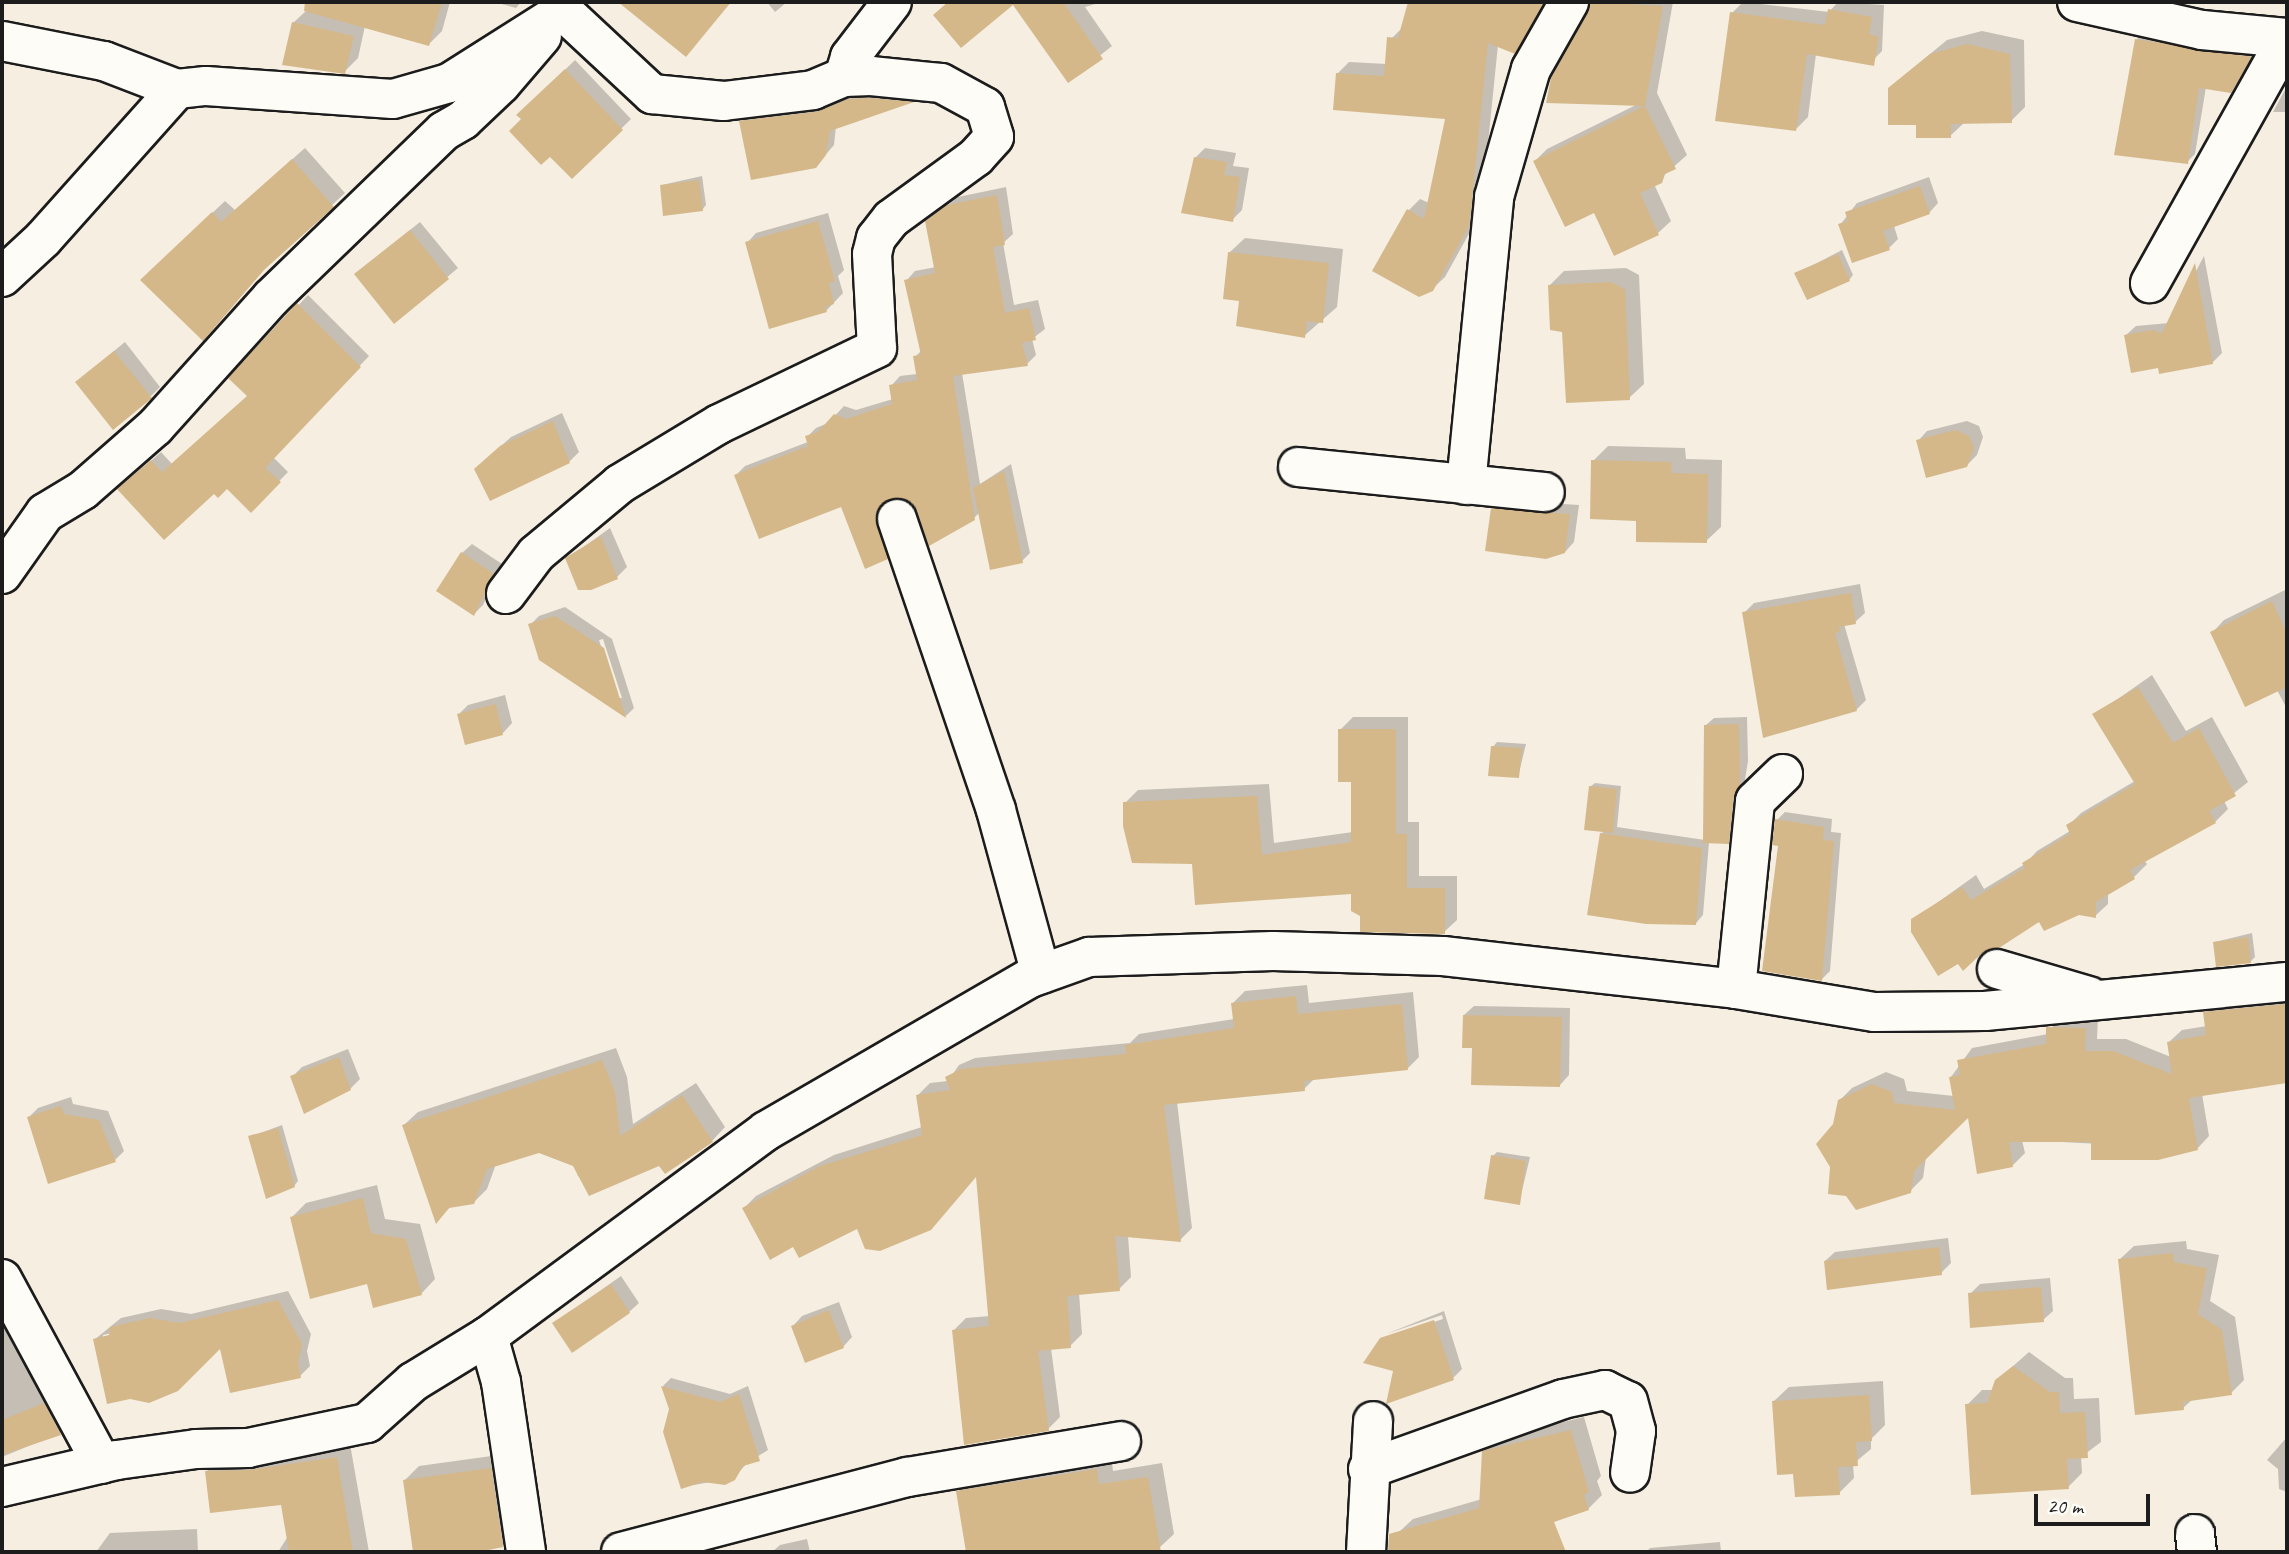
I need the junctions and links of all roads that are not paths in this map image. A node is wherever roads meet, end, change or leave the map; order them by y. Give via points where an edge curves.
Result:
1 (892, 2) edge
2 (1569, 2) edge
3 (2077, 2) edge
4 (567, 6) edge
5 (2287, 38) edge
6 (2, 41) edge
7 (844, 78) junction
8 (177, 89) junction
9 (2, 277) edge
10 (2150, 283) dead end
11 (1297, 467) dead end
12 (1466, 485) junction
13 (1545, 492) dead end
14 (897, 519) dead end
15 (2, 573) edge
16 (506, 594) dead end
17 (1783, 774) dead end
18 (1997, 969) dead end
19 (1041, 974) junction
20 (2287, 982) edge
21 (1736, 989) junction
22 (2097, 1000) junction
23 (2, 1279) edge
24 (488, 1336) junction
25 (1373, 1420) dead end
26 (1121, 1441) dead end
27 (102, 1464) junction
28 (1368, 1469) junction
29 (1630, 1472) dead end
30 (2, 1487) edge
31 (526, 1552) edge
32 (621, 1552) edge
33 (1366, 1552) edge

1 - 7 street via 850,57
2 - 12 street via 1531,69 1494,197
3 - 5 street via 2203,30
4 - 7 street via 652,94 724,101 813,90
4 - 8 street via 449,83 393,99 206,86
4 - 15 street via 501,85 463,120 443,131 271,298 155,427 83,490 45,513
5 - 10 street
6 - 8 street via 104,61
7 - 16 street via 941,83 985,107 993,121 993,137 976,157 891,219 877,238 872,254 877,348 719,424 620,484 536,554
8 - 9 street via 43,239
11 - 12 street
12 - 13 street
14 - 19 street via 996,810
17 - 21 street via 1755,801
18 - 22 street via 2067,987
19 - 21 street via 1089,957 1273,951 1443,956
19 - 24 street via 766,1131
20 - 22 street
21 - 22 street via 1874,1012 1985,1012
23 - 27 street
24 - 27 street via 413,1382 367,1423 248,1447 196,1449
24 - 31 street via 501,1382
25 - 28 street
26 - 32 street via 907,1477
27 - 30 street
28 - 29 street via 1563,1399 1605,1390 1628,1401 1636,1431
28 - 33 street

